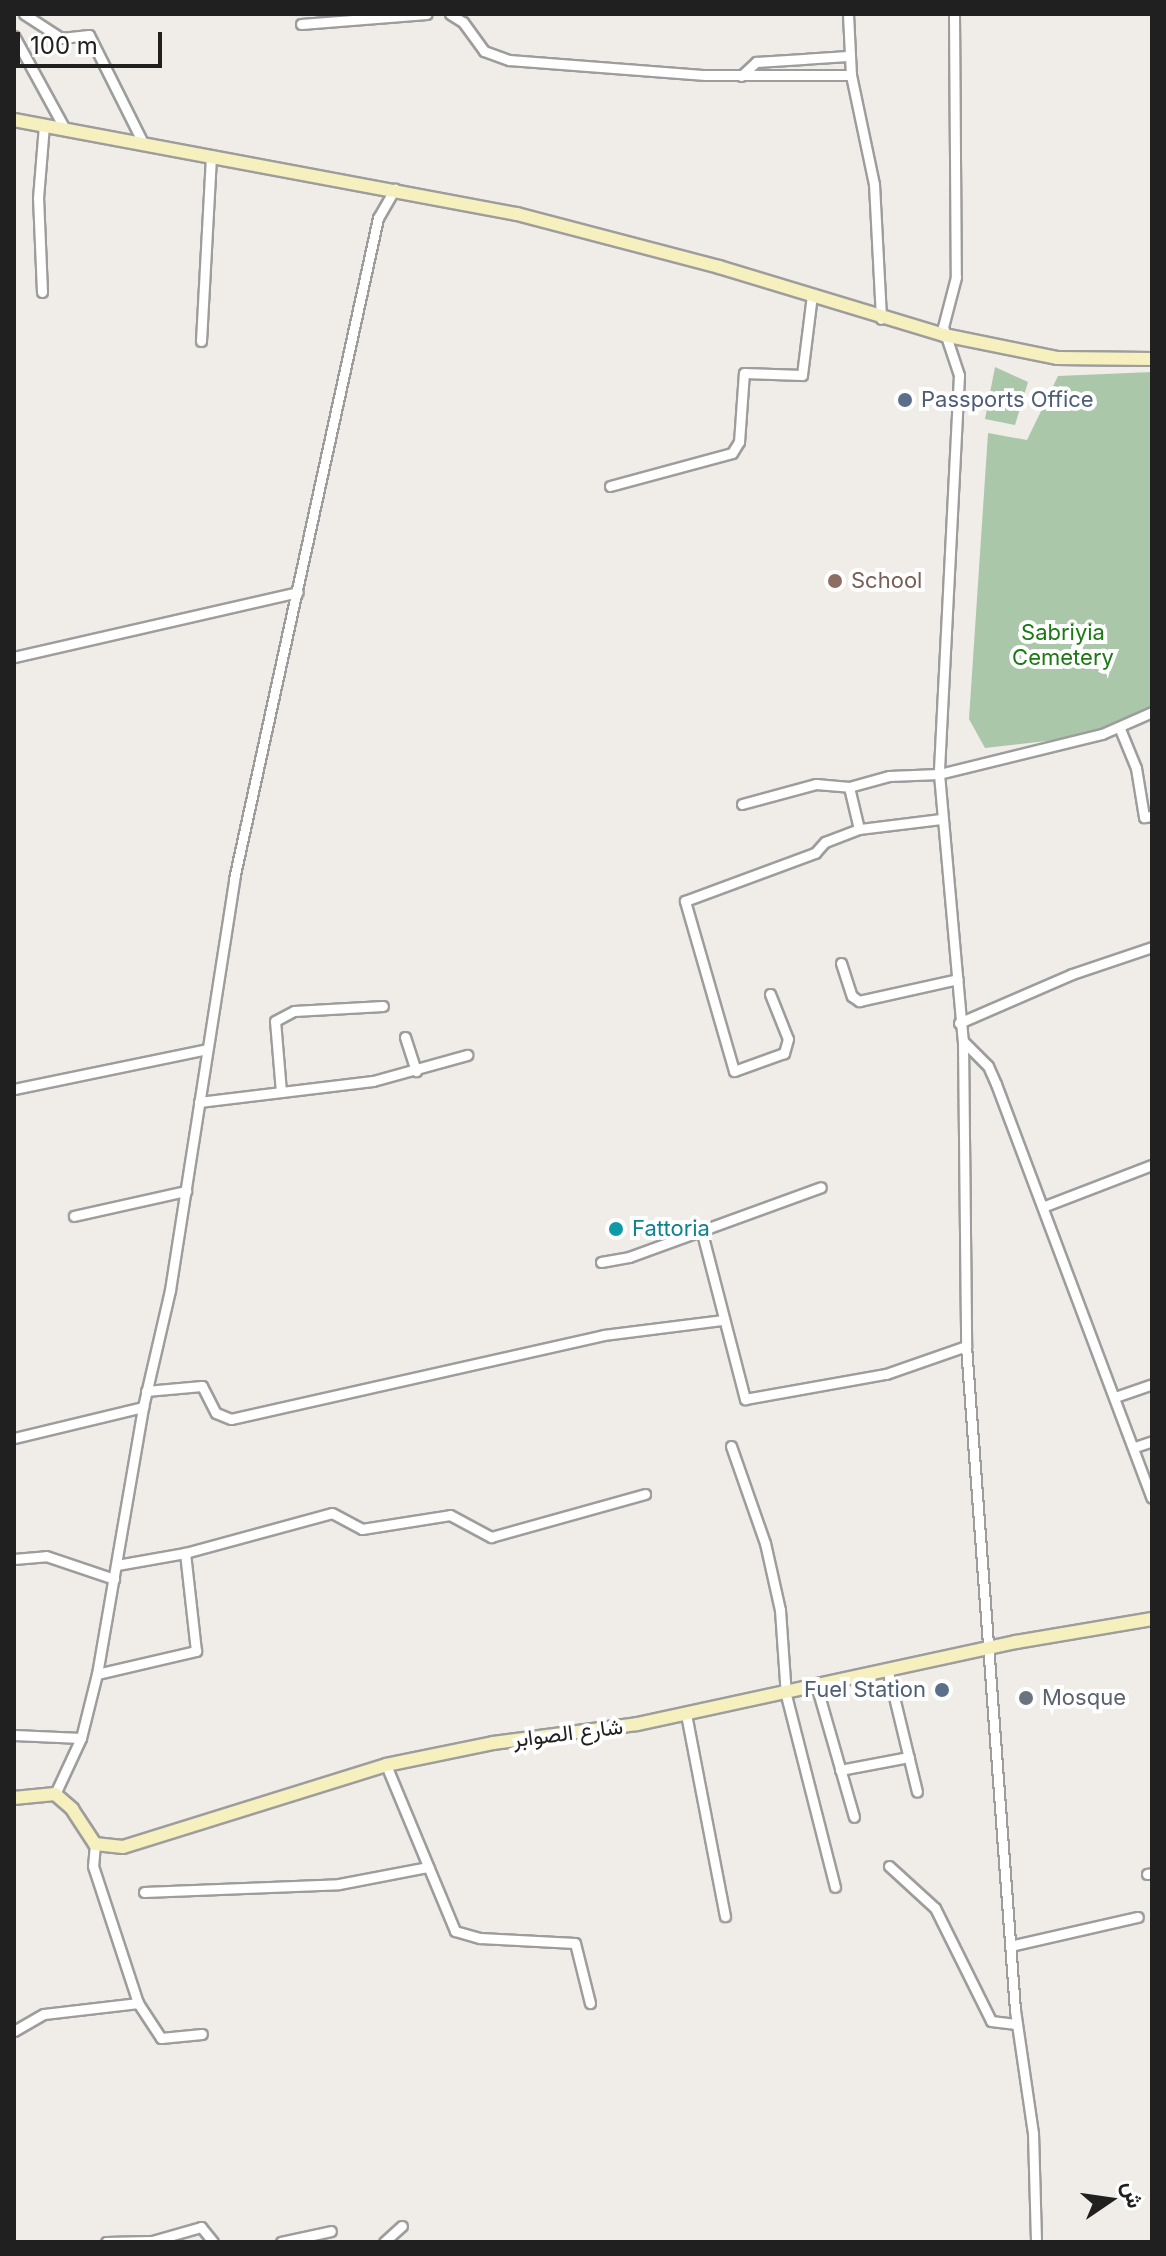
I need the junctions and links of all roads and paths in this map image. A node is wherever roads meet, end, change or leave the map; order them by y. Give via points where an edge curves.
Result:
1 (24, 14) edge
2 (427, 14) edge
3 (450, 14) edge
4 (848, 14) edge
5 (954, 14) edge
6 (301, 24) dead end
7 (14, 36) edge
8 (848, 56) junction
9 (851, 75) junction
10 (741, 76) junction
11 (14, 120) edge
12 (44, 125) junction
13 (65, 129) junction
14 (143, 143) junction
15 (211, 155) junction
16 (395, 189) junction
17 (42, 292) dead end
18 (812, 295) junction
19 (881, 319) junction
20 (944, 335) junction
21 (201, 341) dead end
22 (1152, 359) edge
23 (610, 486) dead end
24 (298, 592) junction
25 (14, 657) edge
26 (1152, 712) edge
27 (1120, 729) junction
28 (939, 774) junction
29 (849, 787) junction
30 (742, 804) dead end
31 (1152, 816) edge
32 (941, 819) junction
33 (859, 829) junction
34 (1152, 947) edge
35 (841, 963) dead end
36 (958, 979) junction
37 (770, 994) dead end
38 (383, 1006) dead end
39 (959, 1023) junction
40 (405, 1037) dead end
41 (963, 1041) junction
42 (207, 1049) junction
43 (467, 1055) dead end
44 (416, 1071) junction
45 (14, 1089) edge
46 (281, 1092) junction
47 (199, 1102) junction
48 (1152, 1165) edge
49 (821, 1187) dead end
50 (186, 1191) junction
51 (1045, 1206) junction
52 (74, 1216) dead end
53 (701, 1229) junction
54 (601, 1262) dead end
55 (723, 1320) junction
56 (966, 1346) junction
57 (1152, 1384) edge
58 (146, 1391) junction
59 (1118, 1396) junction
60 (143, 1407) junction
61 (14, 1438) edge
62 (1152, 1441) edge
63 (731, 1446) dead end
64 (1135, 1447) junction
65 (645, 1494) dead end
66 (1152, 1498) edge
67 (185, 1553) junction
68 (14, 1559) edge
69 (117, 1565) junction
70 (114, 1579) junction
71 (1152, 1619) edge
72 (991, 1648) junction
73 (888, 1672) junction
74 (97, 1674) junction
75 (817, 1688) junction
76 (786, 1695) junction
77 (686, 1714) junction
78 (14, 1735) edge
79 (81, 1738) junction
80 (909, 1757) junction
81 (386, 1765) junction
82 (840, 1770) junction
83 (917, 1792) dead end
84 (55, 1794) junction
85 (14, 1798) edge
86 (854, 1817) dead end
87 (95, 1844) junction
88 (889, 1866) dead end
89 (428, 1867) junction
90 (835, 1887) dead end
91 (144, 1892) dead end
92 (725, 1916) dead end
93 (1138, 1917) dead end
94 (1010, 1946) junction
95 (138, 2003) junction
96 (590, 2003) dead end
97 (1016, 2024) junction
98 (14, 2031) edge
99 (202, 2034) dead end
100 (402, 2226) dead end
101 (331, 2231) dead end
102 (106, 2242) edge
103 (213, 2242) edge
104 (281, 2242) edge
105 (384, 2242) edge
106 (1036, 2242) edge

1 - 14 street via 61,38 89,35
2 - 6 street
3 - 10 street via 463,22 484,51 509,60
4 - 8 street
5 - 20 street via 956,277
7 - 13 street
8 - 9 street
8 - 10 street via 756,62
9 - 10 street
9 - 19 street via 874,184
11 - 12 street
12 - 13 street
12 - 17 street via 38,198
13 - 14 street
14 - 15 street
15 - 16 street
15 - 21 street
16 - 18 street via 517,214
16 - 24 street via 378,218
18 - 19 street
18 - 23 street via 802,375 744,373 739,442 732,453
19 - 20 street
20 - 22 street via 1057,358
20 - 28 street via 959,375
24 - 25 street
24 - 42 street via 234,879
26 - 27 street
27 - 28 street
27 - 31 street via 1136,768 1144,817
28 - 29 street via 889,776
28 - 32 street
29 - 30 street via 816,784
29 - 33 street
32 - 33 street
32 - 36 street
33 - 37 street via 825,842 815,853 685,901 734,1071 784,1053 788,1039
34 - 39 street
35 - 36 street via 852,996 859,1001
36 - 39 street
38 - 46 street via 294,1011 275,1021
39 - 41 street
40 - 44 street
41 - 51 street via 988,1066
41 - 56 street
42 - 45 street
42 - 47 street
43 - 44 street
44 - 46 street
46 - 47 street
47 - 50 street
48 - 51 street
49 - 53 street
50 - 52 street
50 - 58 street
51 - 59 street
53 - 54 street
53 - 55 street
55 - 56 street via 737,1385 750,1400 886,1374
55 - 58 street via 604,1335 231,1419 216,1413 202,1386
56 - 72 street
57 - 59 street
58 - 60 street
59 - 64 street
60 - 61 street
60 - 69 street
62 - 64 street
63 - 76 street via 765,1543 780,1610
64 - 66 street
65 - 67 street via 491,1537 450,1515 362,1529 332,1513
67 - 69 street
67 - 74 street via 196,1651
68 - 70 street via 46,1556
69 - 70 street
70 - 74 street
71 - 72 street, شارع الصوابر
72 - 73 street, شارع الصوابر
72 - 94 street
73 - 75 street, شارع الصوابر
73 - 80 street
74 - 79 street
75 - 76 street, شارع الصوابر
75 - 82 street
76 - 77 street, شارع الصوابر
76 - 90 street
77 - 81 street, شارع الصوابر
77 - 92 street
78 - 79 street
79 - 84 street
80 - 82 street
80 - 83 street
81 - 87 street, شارع الصوابر via 141,1843
81 - 89 street
82 - 86 street
84 - 85 street
84 - 87 street
87 - 95 street via 93,1866
88 - 97 street via 935,1908 991,2021
89 - 91 street via 339,1884
89 - 96 street via 448,1919 465,1936 575,1943
93 - 94 street
94 - 97 street
95 - 98 street via 44,2014
95 - 99 street via 161,2038
97 - 106 street via 1033,2133
100 - 105 street
101 - 104 street
102 - 103 street via 152,2241 201,2227

